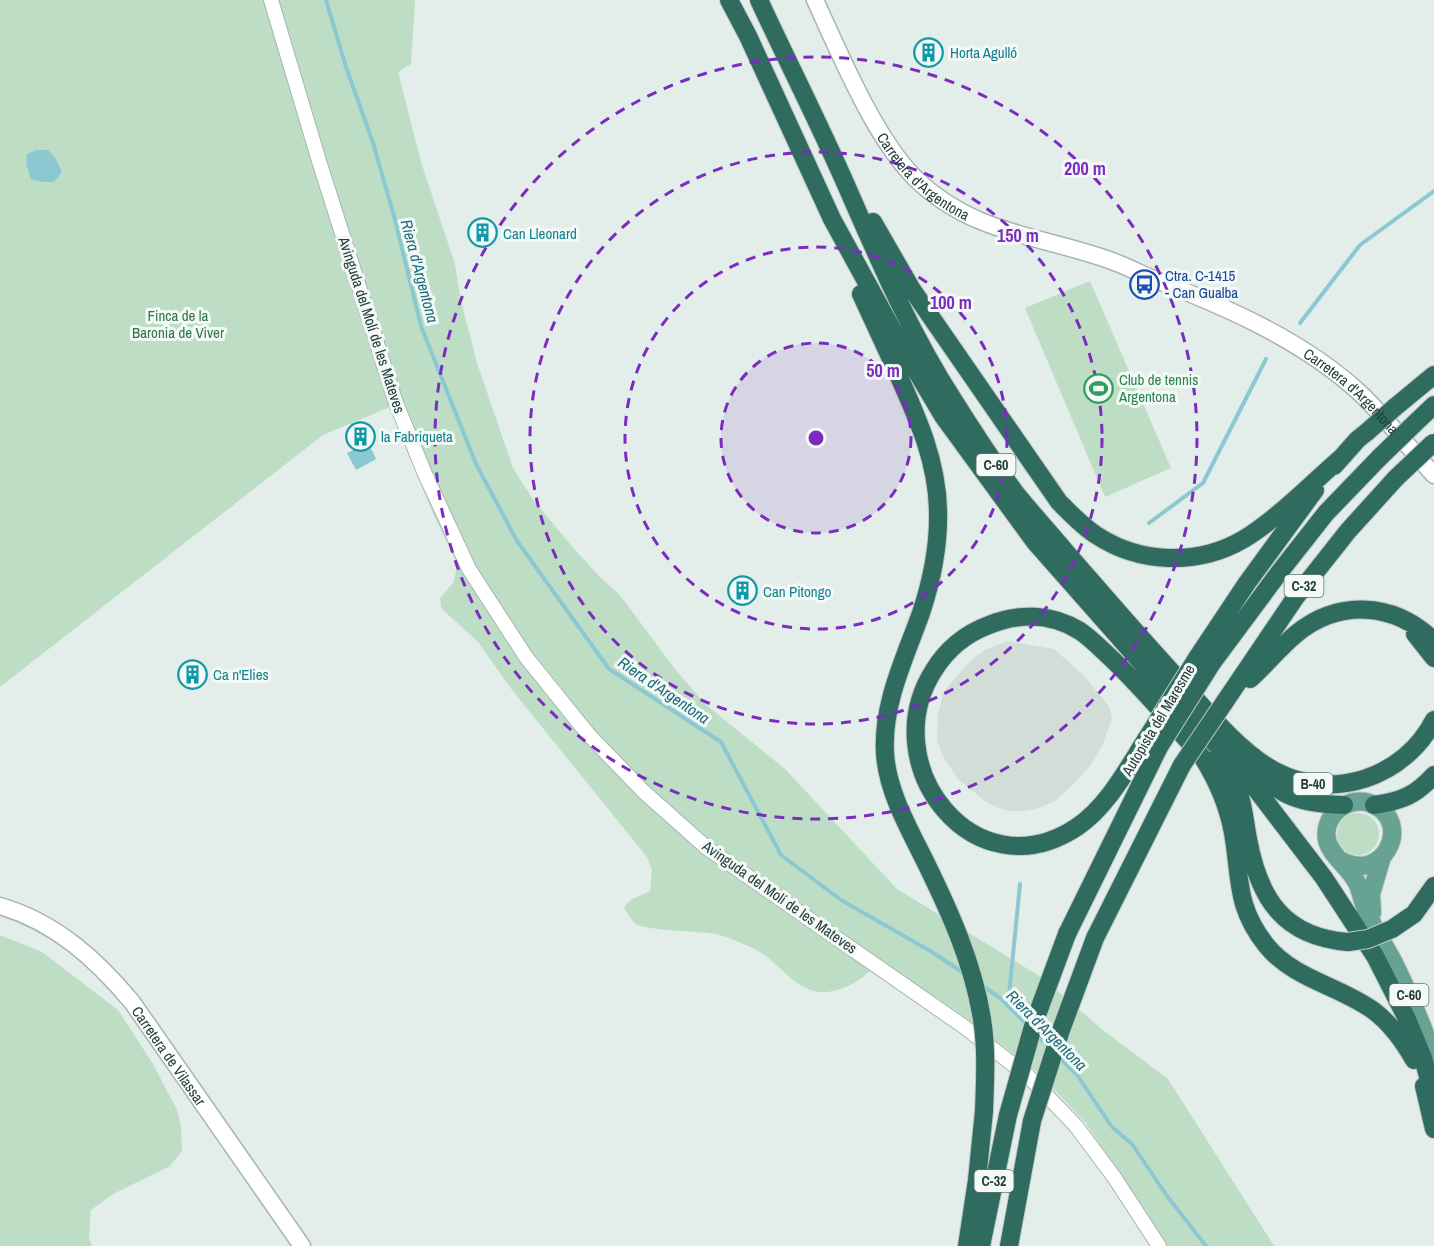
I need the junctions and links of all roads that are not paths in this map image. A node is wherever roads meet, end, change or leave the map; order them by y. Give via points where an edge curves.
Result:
1 (271, 0) edge
2 (729, 0) edge
3 (759, 0) edge
4 (816, 0) edge
5 (850, 192) junction
6 (832, 219) junction
7 (1434, 375) edge
8 (1434, 405) edge
9 (1433, 442) edge
10 (1342, 456) junction
11 (1434, 475) edge
12 (1408, 622) junction
13 (1434, 641) edge
14 (1434, 658) edge
15 (1205, 661) junction
16 (1197, 700) junction
17 (1224, 703) junction
18 (1434, 720) edge
19 (1192, 721) junction
20 (1153, 743) junction
21 (1434, 775) edge
22 (1344, 805) junction
23 (1374, 805) junction
24 (1382, 857) junction
25 (1342, 861) junction
26 (1434, 886) edge
27 (0, 906) edge
28 (1385, 931) junction
29 (1434, 1060) edge
30 (1434, 1098) edge
31 (1434, 1130) edge
32 (302, 1246) edge
33 (967, 1246) edge
34 (981, 1246) edge
35 (1009, 1246) edge
36 (1159, 1246) edge

1 - 36 street, Avinguda del Molí de les Mateves via 396,402 469,569 526,657 596,742 644,792 707,848 963,1026 1028,1076 1076,1126
2 - 6 highway, C-60
3 - 5 highway, C-60
4 - 11 street, Carretera d'Argentona via 860,92 896,155 915,178 949,206 977,221 1110,260 1201,297 1287,342 1361,394
5 - 10 highway via 871,219 911,288 1059,502 1083,526 1110,544 1162,558 1184,558 1221,549 1244,538 1277,513
5 - 16 highway, C-60 via 877,258 914,330 953,400 1014,491
6 - 19 highway, C-60 via 902,347 964,447 1035,542
6 - 33 highway, bridge via 846,263 916,415 933,464 938,509 935,560 886,721 885,754 897,801 965,952 982,1020 984,1111
7 - 10 highway, bridge
8 - 15 highway, Autopista del Maresme / C-32, bridge via 1319,522
9 - 17 highway, C-32, bridge via 1348,531 1295,598
10 - 15 highway via 1286,527
12 - 13 highway
12 - 14 highway
12 - 17 highway via 1369,609 1342,610 1316,621 1280,648
15 - 20 highway, Autopista del Maresme / C-32, bridge
16 - 18 highway, B-40 via 1253,756 1276,772 1304,783 1353,783 1373,777 1410,753
16 - 22 highway, C-60 via 1244,761 1273,788 1308,802
17 - 35 highway, C-32, bridge via 1182,765 1095,938 1032,1121
19 - 28 highway, bridge via 1239,793 1254,864 1265,892 1288,922 1322,939 1348,942
19 - 30 highway via 1243,772 1348,914 1406,1017
20 - 31 highway via 1101,806 1078,826 1054,840 1024,846 972,835 935,801 916,752 915,724 919,699 928,679 941,658 972,631 1017,616 1059,621 1080,631 1124,671 1213,774 1231,824 1243,906 1257,933 1286,964 1373,1011 1401,1039 1419,1070
20 - 34 highway, Autopista del Maresme / C-32, bridge via 1067,934 1034,1023 1008,1115
21 - 23 highway via 1404,799
22 - 23 main road, C-60 via 1359,801
22 - 25 main road, C-60 via 1333,814 1327,832 1329,847
23 - 24 main road, C-60 via 1387,816 1392,829 1391,842
24 - 25 main road via 1363,866
24 - 28 main road, C-60 via 1371,894 1372,913
25 - 28 main road, C-60 via 1358,884 1366,910
26 - 28 highway via 1414,914
27 - 32 street, Carretera de Vilassar via 45,924 114,980
28 - 29 main road, C-60

